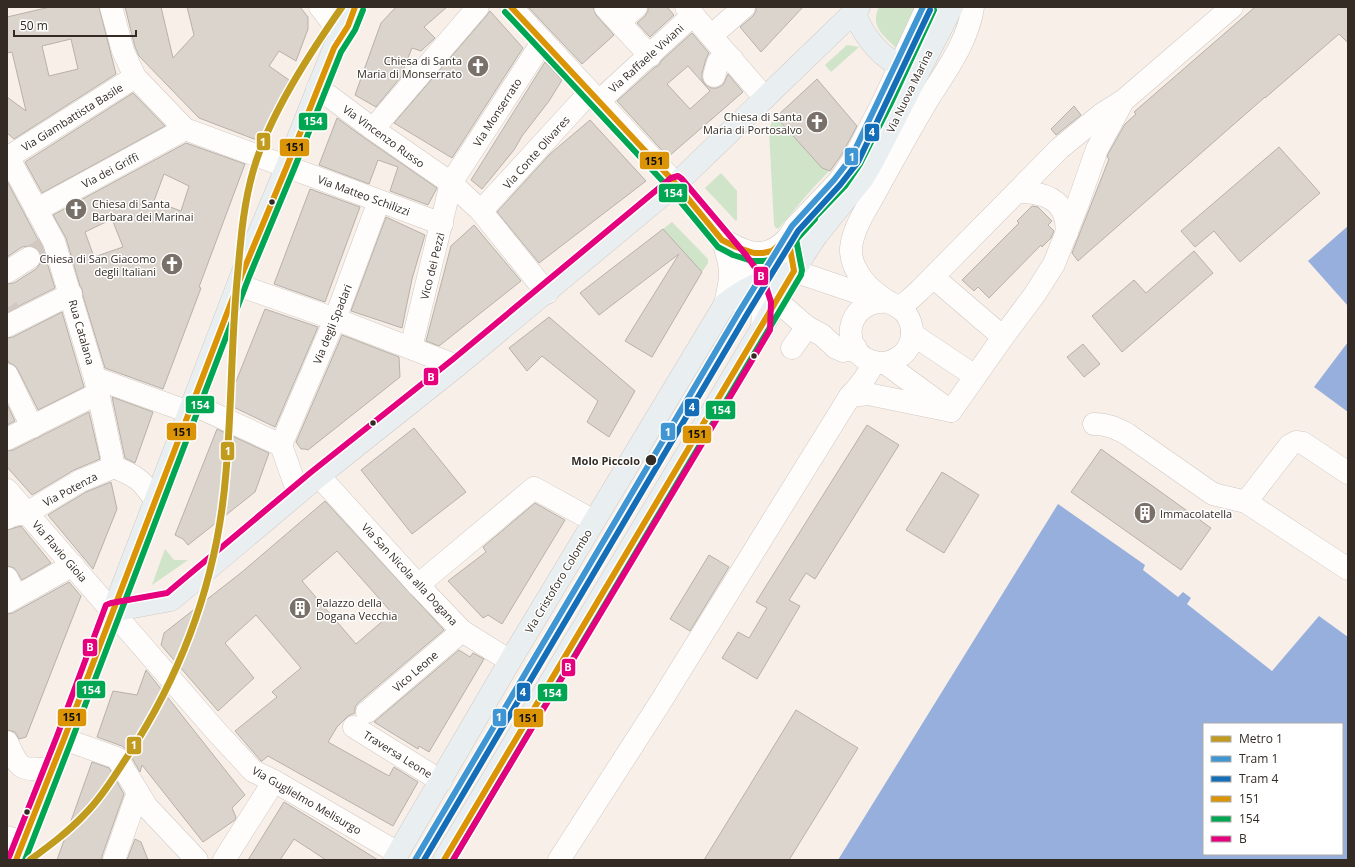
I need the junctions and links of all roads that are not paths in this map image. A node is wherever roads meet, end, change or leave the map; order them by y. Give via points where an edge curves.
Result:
1 (110, 7) edge
2 (320, 7) edge
3 (342, 7) edge
4 (355, 7) edge
5 (478, 7) edge
6 (511, 7) edge
7 (636, 7) edge
8 (725, 7) edge
9 (744, 7) edge
10 (927, 7) edge
11 (952, 7) edge
12 (974, 7) edge
13 (1231, 8) edge
14 (857, 9) edge
15 (612, 14) edge
16 (698, 21) edge
17 (336, 39) junction
18 (543, 42) junction
19 (650, 56) junction
20 (732, 59) junction
21 (910, 67) junction
22 (714, 76) dead end
23 (135, 77) junction
24 (317, 89) junction
25 (595, 96) junction
26 (765, 98) junction
27 (1124, 100) junction
28 (184, 129) junction
29 (373, 129) junction
30 (7, 157) edge
31 (287, 166) junction
32 (451, 183) junction
33 (676, 184) junction
34 (1017, 192) junction
35 (379, 201) junction
36 (36, 210) junction
37 (482, 211) junction
38 (442, 224) junction
39 (1066, 232) junction
40 (788, 237) junction
41 (722, 240) junction
42 (43, 249) junction
43 (794, 271) junction
44 (7, 272) edge
45 (861, 278) junction
46 (759, 282) junction
47 (927, 283) junction
48 (238, 285) junction
49 (547, 293) junction
50 (71, 294) junction
51 (777, 301) junction
52 (889, 303) junction
53 (725, 304) junction
54 (335, 319) junction
55 (10, 321) edge
56 (762, 326) junction
57 (806, 326) junction
58 (912, 334) junction
59 (1003, 337) junction
60 (411, 348) junction
61 (792, 348) dead end
62 (869, 357) junction
63 (458, 366) junction
64 (975, 376) junction
65 (9, 385) edge
66 (97, 386) junction
67 (850, 396) junction
68 (191, 408) junction
69 (951, 411) junction
70 (1094, 424) dead end
71 (32, 426) junction
72 (7, 440) edge
73 (281, 445) junction
74 (114, 467) junction
75 (1348, 473) edge
76 (319, 476) junction
77 (7, 490) edge
78 (298, 493) junction
79 (155, 500) junction
80 (1246, 502) junction
81 (17, 516) edge
82 (594, 521) junction
83 (73, 565) junction
84 (1348, 569) edge
85 (7, 578) edge
86 (418, 585) junction
87 (11, 600) edge
88 (112, 611) junction
89 (462, 630) junction
90 (510, 661) junction
91 (361, 719) joint
92 (64, 739) junction
93 (7, 742) edge
94 (53, 768) junction
95 (274, 781) junction
96 (441, 781) junction
97 (138, 792) junction
98 (15, 846) edge
99 (396, 856) edge
100 (114, 860) edge
101 (197, 860) edge
102 (224, 860) edge
103 (444, 860) edge
104 (559, 860) edge

1 - 23 street via 123,51
2 - 17 street
3 - 17 main road
4 - 17 main road via 348,26
5 - 29 street
6 - 18 street
7 - 15 street
8 - 16 street
9 - 16 street
10 - 21 street
11 - 21 main road, Via Nuova Marina
12 - 45 street via 969,27 957,52 857,226 852,260
13 - 27 street
14 - 21 main road via 858,23 884,54 892,61
14 - 26 main road
15 - 19 street
16 - 19 street, Via Raffaele Viviani
16 - 20 street
17 - 24 main road
18 - 25 street
18 - 32 street, Via Monserrato
19 - 25 street, Via Raffaele Viviani
20 - 22 street via 718,62
20 - 26 street
21 - 40 street via 839,181
21 - 43 main road, Via Nuova Marina via 889,131 863,178 817,235
23 - 28 street
23 - 30 street, Via Giambattista Basile
24 - 29 street, Via Vincenzo Russo
24 - 31 main road
25 - 33 street
25 - 37 street, Via Conte Olivares
26 - 33 main road
27 - 34 street via 1060,148
27 - 39 street via 1097,149
28 - 31 street, Via Matteo Schilizzi
28 - 36 street, Via dei Griffi
29 - 32 street, Via Vincenzo Russo
30 - 36 street, Rua Catalana
31 - 35 street, Via Matteo Schilizzi
31 - 48 main road
32 - 37 street, Via Vincenzo Russo
32 - 38 street, Vico dei Pezzi
33 - 41 street
33 - 49 main road
34 - 39 street via 1042,194 1053,200 1061,207 1066,217
34 - 47 street
35 - 38 street, Via Matteo Schilizzi
35 - 54 street, Via degli Spadari
36 - 42 street, Rua Catalana
37 - 49 street, Via Vincenzo Russo
38 - 60 street, Vico dei Pezzi
39 - 59 street via 1054,264
40 - 41 street via 772,251 763,253 744,251
40 - 43 street
40 - 46 street
41 - 46 street
41 - 53 street via 730,262 731,276
42 - 44 street
42 - 50 street, Rua Catalana
43 - 46 main road
43 - 51 main road
43 - 52 street
45 - 47 street via 883,287 909,291
45 - 52 street
46 - 53 main road
46 - 56 street via 763,303
47 - 52 street via 908,301
47 - 59 street
48 - 54 street
48 - 68 main road
49 - 63 main road
50 - 55 street
50 - 66 street, Rua Catalana
51 - 56 main road
51 - 57 street
52 - 58 street via 906,314
52 - 62 street via 870,304 862,308 852,324 852,343
53 - 82 main road, Via Cristoforo Colombo
54 - 60 street
54 - 73 street, Via degli Spadari
56 - 103 main road
57 - 61 street
57 - 62 street via 822,335 836,348
58 - 62 street via 910,345 895,360
58 - 64 street
59 - 64 street
60 - 63 street
62 - 67 street
62 - 69 street
63 - 76 main road
64 - 69 street
65 - 71 street
66 - 68 street
66 - 71 street
66 - 74 street, Rua Catalana
67 - 69 street via 868,394
67 - 104 street via 658,706
68 - 73 street
68 - 79 main road
70 - 80 street via 1106,424 1127,434 1213,494
71 - 72 street
73 - 78 street
74 - 79 street via 139,479
74 - 81 street, Via Potenza via 80,481
75 - 80 street via 1303,443 1296,442 1290,445
76 - 78 main road
76 - 86 street, Via San Nicola alla Dogana
77 - 81 street, Via Flavio Gioia
78 - 88 main road via 171,600
79 - 88 main road
80 - 84 street
81 - 83 street, Via Flavio Gioia
82 - 86 street via 534,488
82 - 90 main road, Via Cristoforo Colombo
83 - 87 street
83 - 88 street, Via Flavio Gioia
85 - 87 street
86 - 89 street, Via San Nicola alla Dogana
88 - 92 main road
88 - 95 street, Via Guglielmo Melisurgo via 254,771
89 - 90 street, Via San Nicola alla Dogana
89 - 91 street, Vico Leone
90 - 96 main road, Via Cristoforo Colombo
91 - 96 street, Traversa Leone
92 - 94 main road
92 - 97 street via 117,758
93 - 94 street via 16,762 22,768
94 - 98 main road
95 - 99 street, Via Guglielmo Melisurgo
95 - 102 street
96 - 99 main road, Via Cristoforo Colombo
97 - 100 street
97 - 101 street via 147,807

